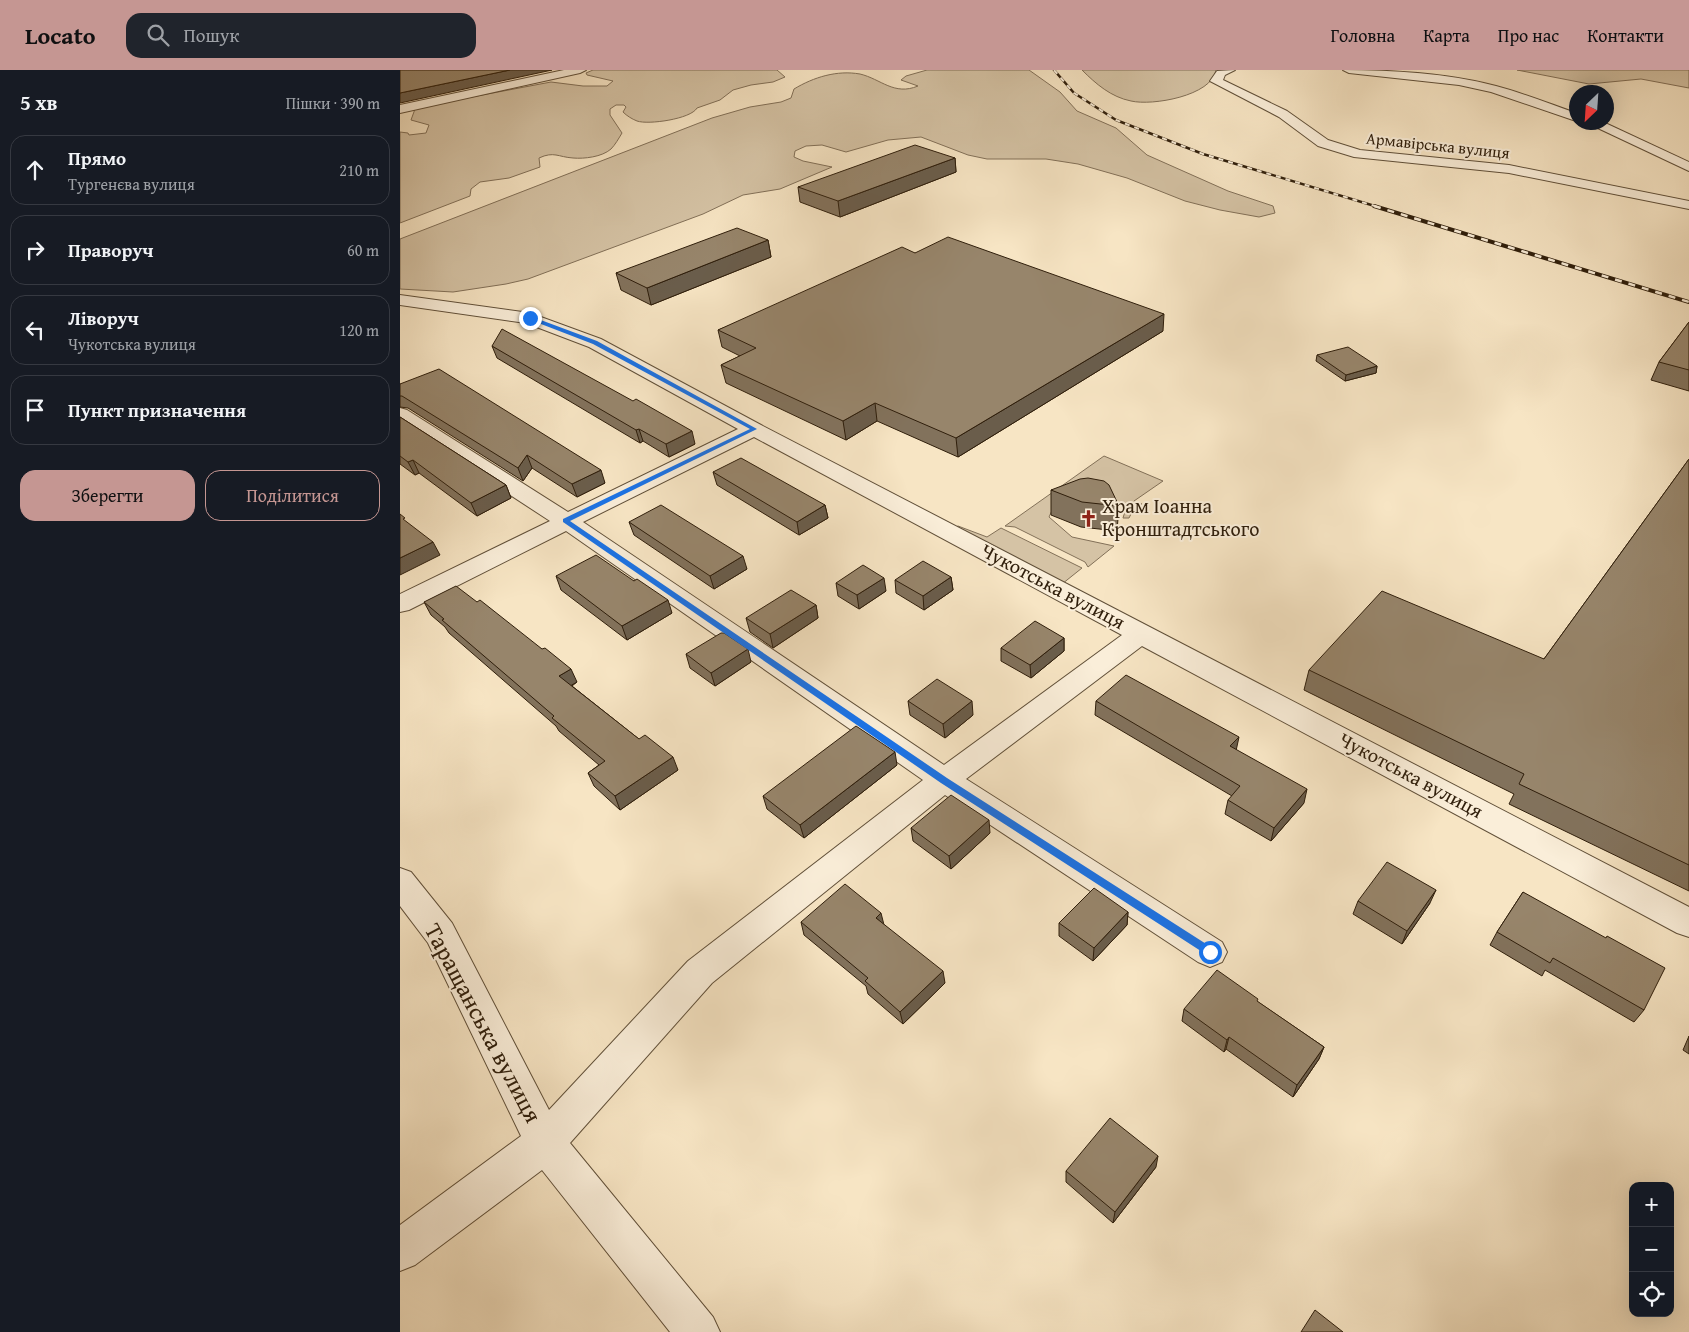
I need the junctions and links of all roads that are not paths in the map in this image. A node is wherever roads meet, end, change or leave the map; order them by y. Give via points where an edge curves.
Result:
1 (580, 70) edge
2 (1229, 70) edge
3 (1349, 70) edge
4 (400, 109) edge
5 (1569, 115) edge
6 (1610, 130) edge
7 (1689, 167) edge
8 (1689, 205) edge
9 (400, 300) edge
10 (400, 414) edge
11 (754, 429) junction
12 (566, 521) junction
13 (400, 604) edge
14 (1142, 633) junction
15 (944, 780) junction
16 (400, 881) edge
17 (1689, 922) edge
18 (1210, 952) dead end
19 (545, 1143) junction
20 (400, 1250) edge
21 (698, 1332) edge

1 - 4 street
2 - 8 street, Армавірська вулиця via 1221,73 1216,82 1284,114 1323,143 1338,149 1358,154 1509,169
3 - 5 street via 1494,89
6 - 7 street
9 - 11 street, Чукотська вулиця via 530,318 595,343
10 - 12 street
11 - 12 street
11 - 14 street, Чукотська вулиця
12 - 13 street
12 - 15 street
14 - 15 street
14 - 17 street, Чукотська вулиця
15 - 18 street
15 - 19 street via 700,972
16 - 19 street, Таращанська вулиця via 440,933
19 - 20 street
19 - 21 street, Таращанська вулиця

